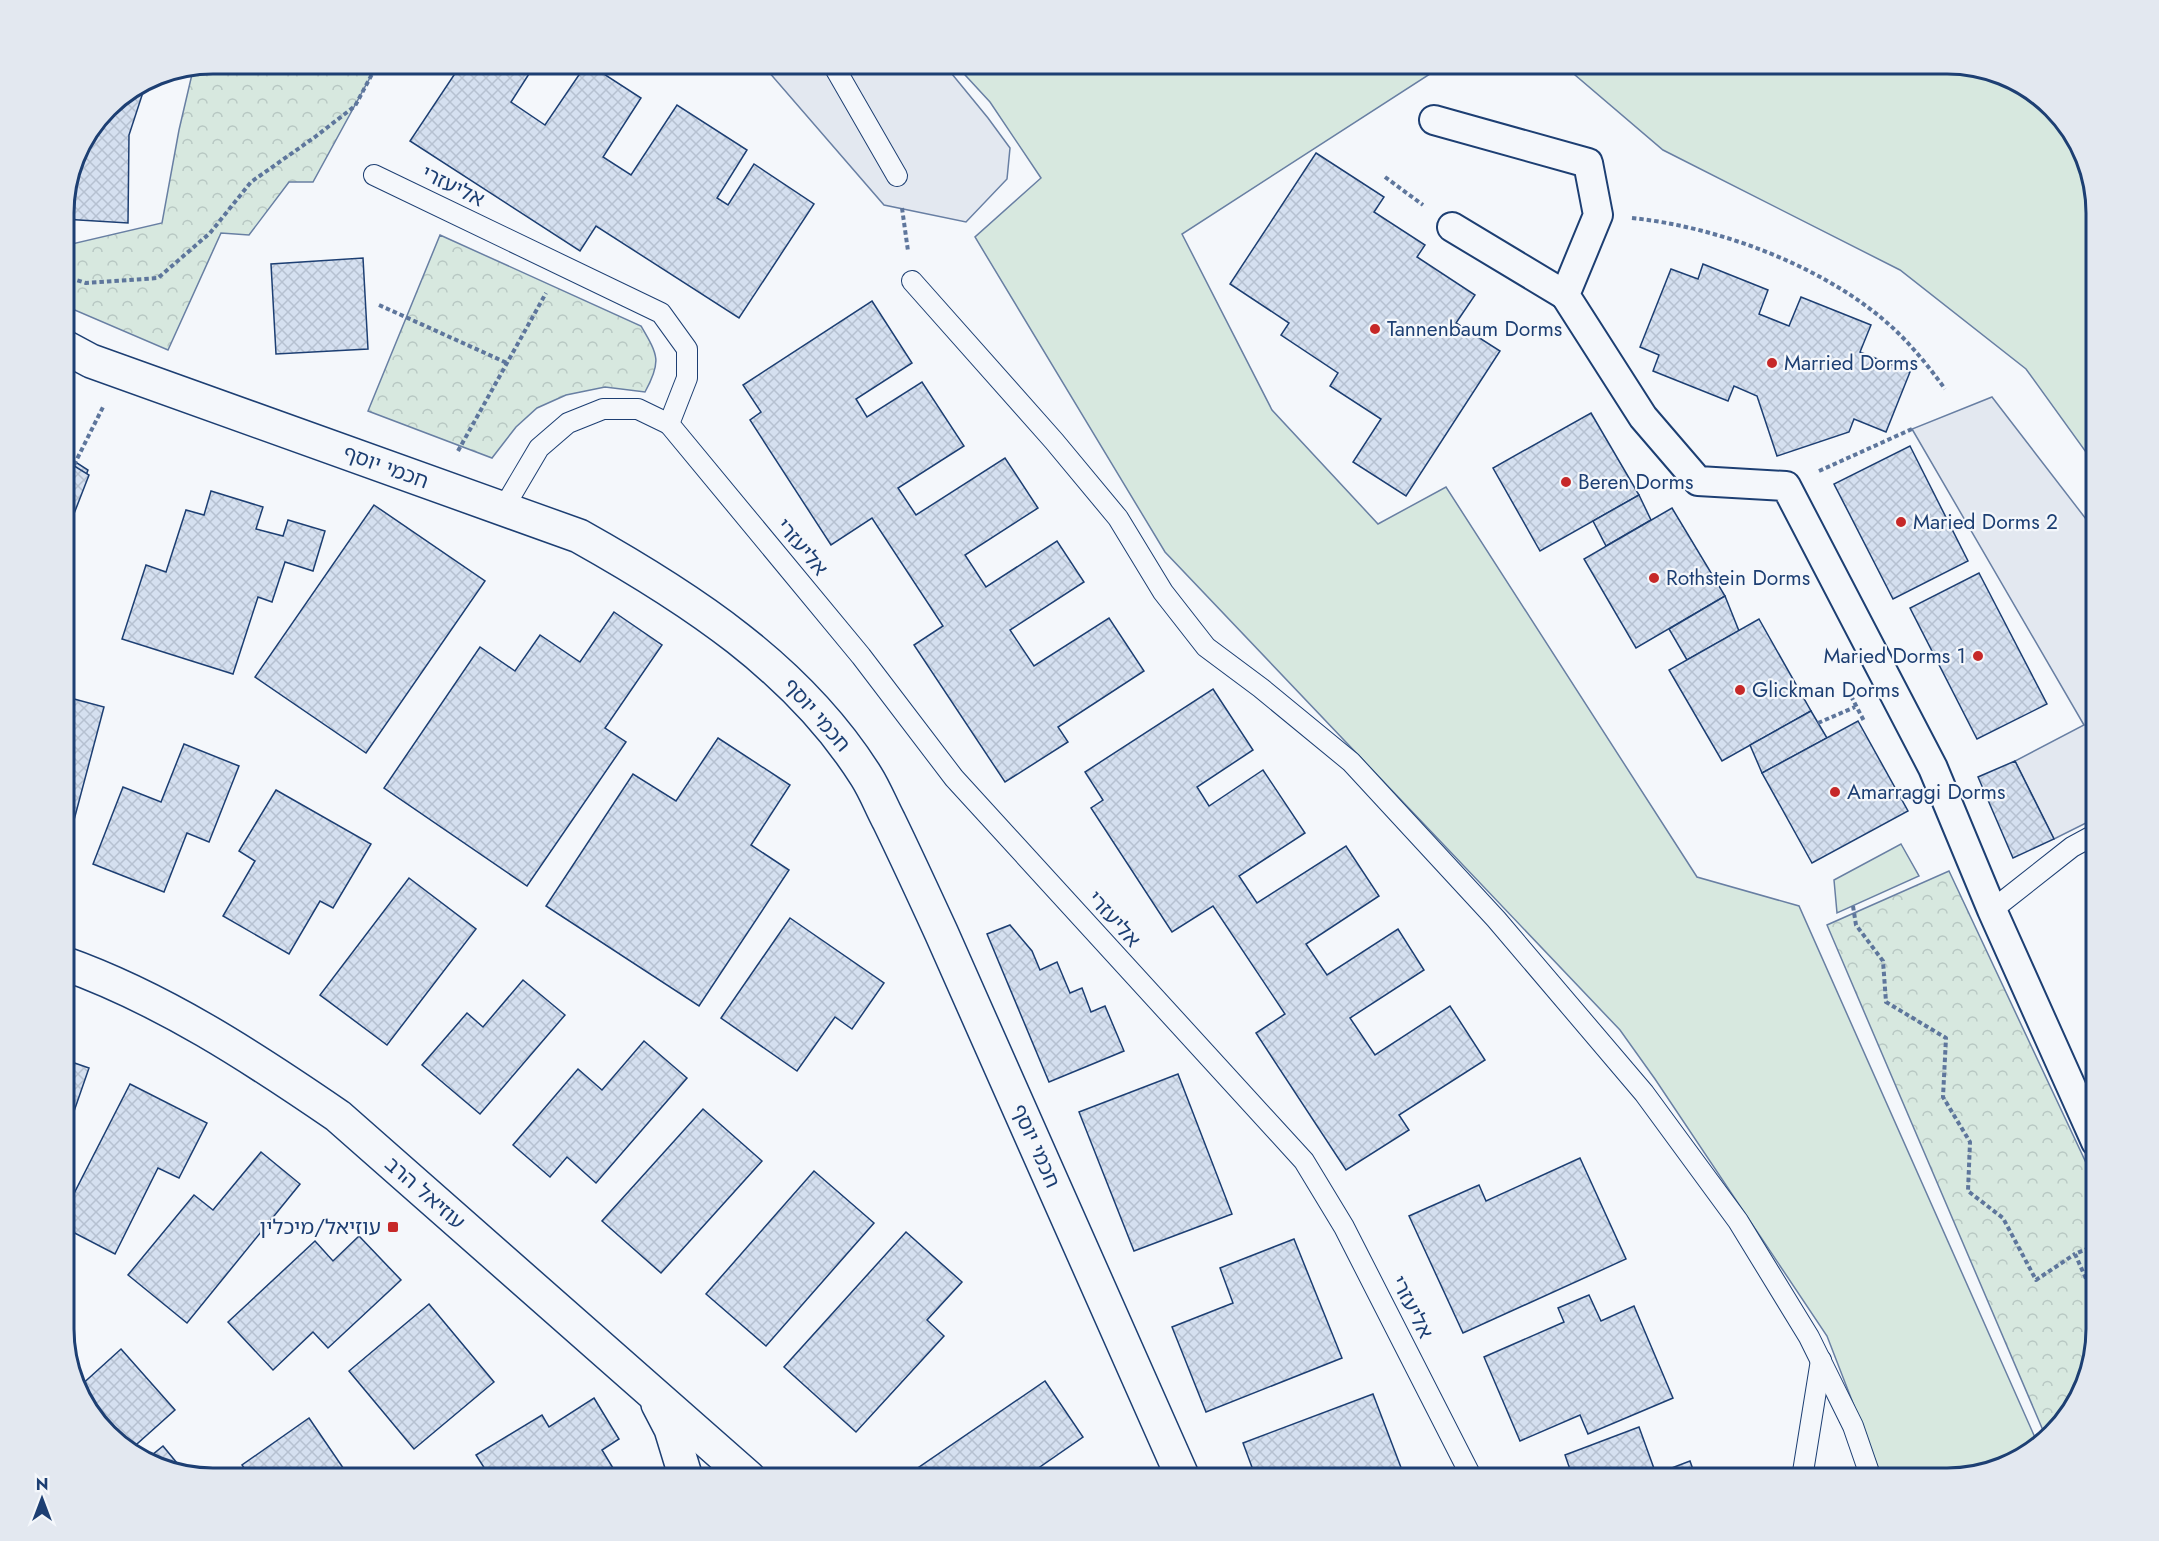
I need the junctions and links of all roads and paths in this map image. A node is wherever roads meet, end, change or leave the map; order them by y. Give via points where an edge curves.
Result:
1 (372, 74) edge
2 (838, 74) edge
3 (1434, 120) dead end
4 (374, 175) dead end
5 (897, 176) joint
6 (1384, 177) dead end
7 (1598, 215) junction
8 (1452, 227) joint
9 (562, 265) junction
10 (74, 279) edge
11 (912, 281) joint
12 (1565, 295) junction
13 (379, 305) dead end
14 (74, 352) edge
15 (507, 363) junction
16 (121, 372) junction
17 (1945, 389) dead end
18 (669, 424) junction
19 (1912, 429) dead end
20 (74, 465) dead end
21 (438, 486) junction
22 (1786, 486) junction
23 (503, 509) junction
24 (1856, 707) dead end
25 (1818, 723) dead end
26 (2086, 839) edge
27 (1853, 906) dead end
28 (1992, 910) junction
29 (74, 967) edge
30 (2086, 1120) edge
31 (2086, 1249) edge
32 (2075, 1254) junction
33 (2086, 1279) edge
34 (1821, 1360) junction
35 (653, 1394) junction
36 (683, 1468) edge
37 (738, 1468) edge
38 (1180, 1468) edge
39 (1467, 1468) edge
40 (1804, 1468) edge
41 (1868, 1468) edge

1 - 10 path via 355,106 251,182 210,233 158,278 86,283
2 - 5 lane
3 - 7 street via 1588,163
4 - 9 lane, אליעזרי
5 - 11 path
6 - 8 path
7 - 12 street
7 - 17 path via 1649,220 1709,233 1789,261 1847,293 1894,329
8 - 12 street
9 - 15 path
9 - 18 lane, אליעזרי via 661,313 687,349 687,378
11 - 34 lane via 1118,518 1164,592 1206,647 1351,762 1496,919 1644,1093 1738,1221
12 - 22 street via 1643,417 1698,481
13 - 15 path
14 - 16 street, חכמי יוסף
15 - 21 path
16 - 20 path
16 - 21 street, חכמי יוסף
18 - 23 lane, אליעזרי via 638,409 603,409 568,423 539,448
18 - 39 lane, אליעזרי via 861,656 954,778 1304,1161 1344,1227
19 - 22 path
21 - 23 street, חכמי יוסף
22 - 28 street via 1933,768
23 - 38 street, חכמי יוסף via 579,536 638,569 719,624 783,676 842,740 867,778 937,922
24 - 25 path
26 - 28 lane
27 - 32 path via 1856,925 1882,961 1886,1002 1946,1038 1943,1098 1970,1142 1968,1191 2003,1218 2036,1280
28 - 30 street
29 - 35 street, עוזיאל הרב via 184,1019 271,1070 338,1116
31 - 32 path
32 - 33 path
34 - 40 lane
34 - 41 lane via 1853,1426
35 - 36 street via 671,1429
35 - 37 street, עוזיאל הרב

